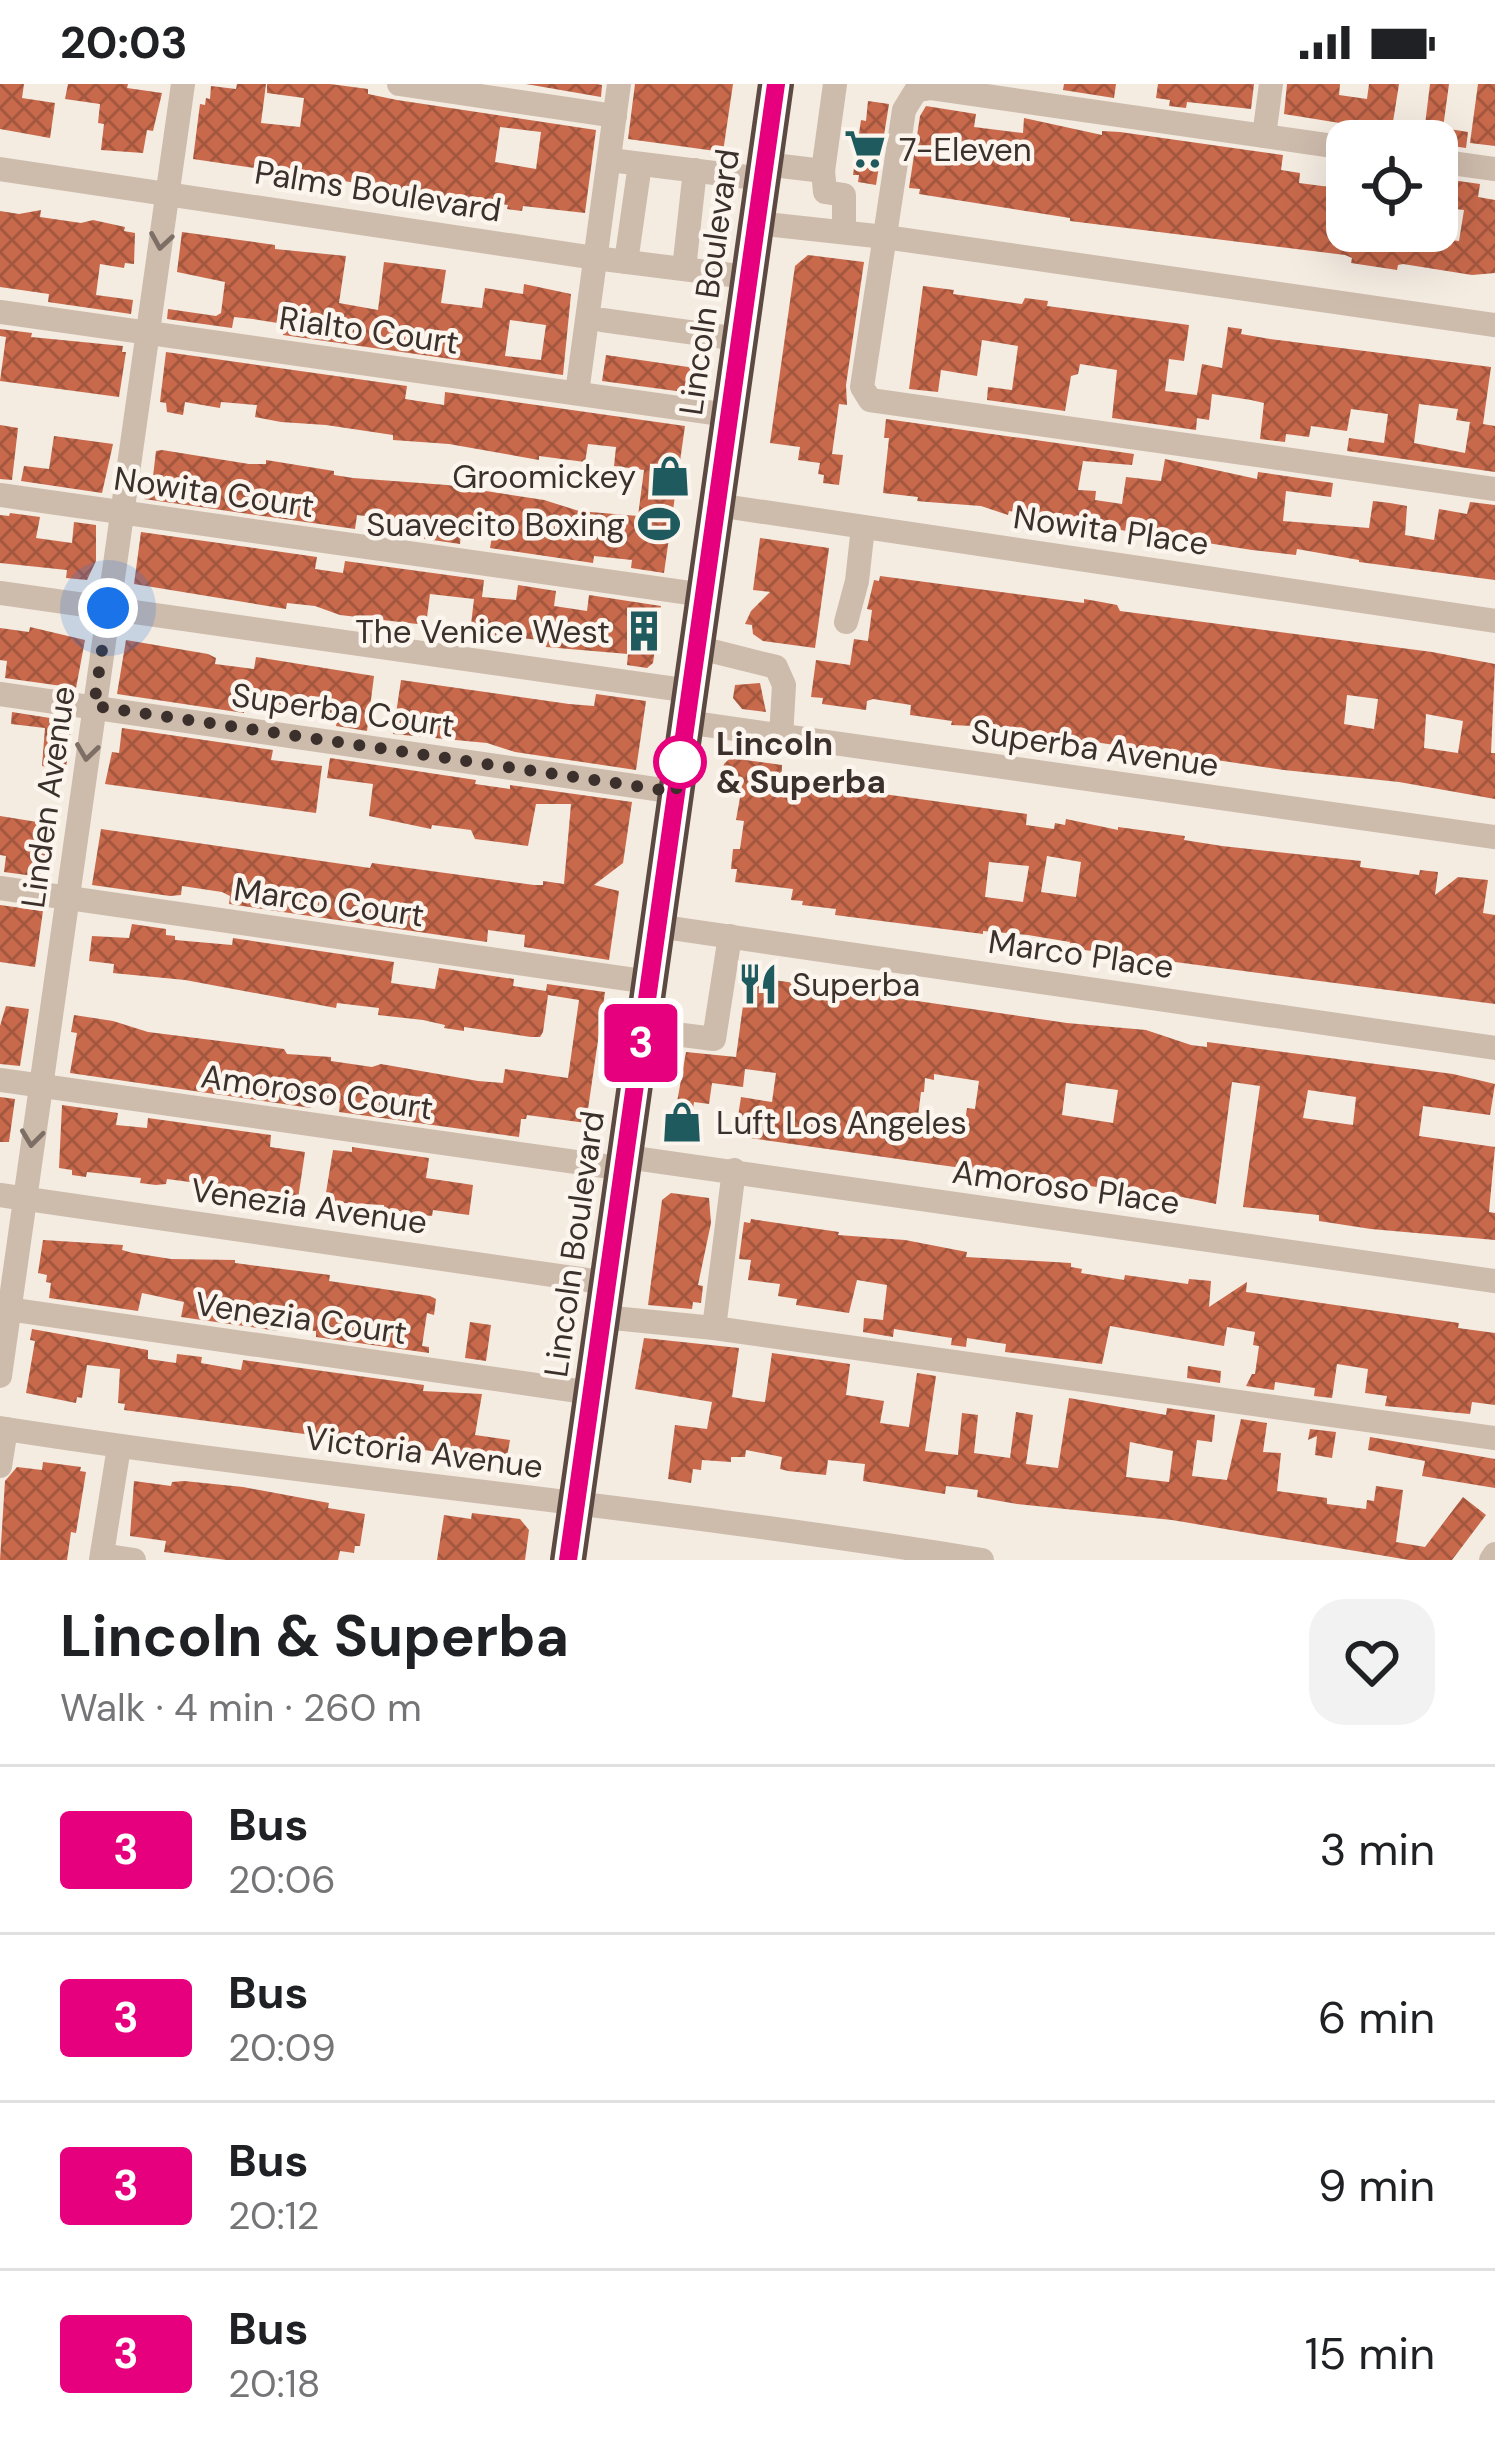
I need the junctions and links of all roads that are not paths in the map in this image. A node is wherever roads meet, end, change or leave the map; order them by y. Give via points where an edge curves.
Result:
1 (183, 84) edge
2 (398, 84) edge
3 (620, 84) edge
4 (776, 84) edge
5 (835, 84) edge
6 (1271, 84) edge
7 (919, 87) edge
8 (615, 116) junction
9 (1264, 136) junction
10 (1326, 145) edge
11 (610, 160) junction
12 (640, 164) junction
13 (1458, 164) edge
14 (0, 169) edge
15 (1495, 169) edge
16 (694, 170) junction
17 (764, 171) junction
18 (824, 171) junction
19 (168, 193) junction
20 (756, 223) junction
21 (844, 232) junction
22 (886, 237) junction
23 (595, 258) junction
24 (626, 262) junction
25 (684, 269) junction
26 (747, 277) junction
27 (0, 312) edge
28 (602, 320) dead end
29 (1495, 325) edge
30 (147, 331) junction
31 (739, 339) junction
32 (577, 393) junction
33 (728, 415) junction
34 (1495, 489) edge
35 (0, 496) edge
36 (717, 505) junction
37 (122, 512) junction
38 (863, 526) junction
39 (0, 593) edge
40 (704, 596) junction
41 (108, 608) junction
42 (1495, 621) edge
43 (846, 622) dead end
44 (696, 647) junction
45 (0, 694) edge
46 (94, 706) junction
47 (688, 706) junction
48 (781, 737) junction
49 (676, 792) junction
50 (1495, 837) edge
51 (0, 888) edge
52 (67, 898) junction
53 (657, 926) junction
54 (730, 936) junction
55 (649, 982) junction
56 (643, 1030) junction
57 (1495, 1048) edge
58 (0, 1081) edge
59 (39, 1086) junction
60 (626, 1163) junction
61 (734, 1170) junction
62 (12, 1196) edge
63 (1495, 1281) edge
64 (606, 1300) junction
65 (5, 1308) edge
66 (713, 1328) junction
67 (0, 1376) edge
68 (592, 1393) junction
69 (3, 1429) edge
70 (1495, 1438) edge
71 (119, 1447) junction
72 (0, 1466) edge
73 (577, 1505) junction
74 (872, 1551) edge
75 (101, 1558) edge
76 (134, 1560) edge
77 (568, 1560) edge
78 (982, 1560) edge

1 - 19 street, Linden Avenue
2 - 8 street
3 - 8 street
4 - 17 highway, Lincoln Boulevard
5 - 18 street
6 - 9 street
7 - 9 street
7 - 22 street via 904,110
8 - 11 street
9 - 10 street
11 - 12 street
11 - 23 street
12 - 16 street
12 - 24 street
13 - 15 street
14 - 19 street, Palms Boulevard
16 - 17 street
16 - 25 street
17 - 18 street
17 - 20 highway, Lincoln Boulevard
18 - 21 street via 825,192 844,196
19 - 23 street, Palms Boulevard
19 -> 30 street, Linden Avenue
20 - 21 street
20 - 26 highway, Lincoln Boulevard
21 - 22 street
22 - 29 street
22 - 34 street via 862,387 870,400
23 - 24 street, Palms Boulevard
23 - 32 street
24 - 25 street, Palms Boulevard
25 - 26 street, Palms Boulevard
26 - 31 highway, Lincoln Boulevard
27 - 30 street, Rialto Court
28 - 31 street
30 - 32 street, Rialto Court
30 - 37 street, Linden Avenue
31 - 33 highway, Lincoln Boulevard
32 - 33 street, Rialto Court
33 - 36 highway, Lincoln Boulevard
35 - 37 street, Nowita Court
36 - 38 street, Nowita Place
36 - 40 highway, Lincoln Boulevard
37 - 40 street, Nowita Court
37 - 41 street, Linden Avenue
38 - 42 street, Nowita Place
38 - 43 street
39 - 41 street, Superba Avenue
40 - 44 highway, Lincoln Boulevard
41 - 46 street, Linden Avenue
41 - 47 street, Superba Avenue
44 - 47 highway, Lincoln Boulevard
44 - 48 street via 776,667 784,685
45 - 46 street, Superba Court
46 - 49 street, Superba Court
46 -> 52 street, Linden Avenue
47 - 48 street, Superba Avenue
47 - 49 highway, Lincoln Boulevard
48 - 50 street, Superba Avenue
49 - 53 highway, Lincoln Boulevard
51 - 52 street, Marco Court
52 - 55 street, Marco Court
52 - 59 street, Linden Avenue
53 - 54 street, Marco Place
53 - 55 highway, Lincoln Boulevard
54 - 56 street via 714,1039
54 - 57 street, Marco Place
55 - 56 highway, Lincoln Boulevard
56 - 60 highway, Lincoln Boulevard
58 - 59 street, Amoroso Court
59 - 60 street, Amoroso Court
59 -> 62 street, Linden Avenue
60 - 61 street, Amoroso Place
60 - 64 highway, Lincoln Boulevard
61 - 63 street, Amoroso Place
61 - 66 street
62 - 64 street, Venezia Avenue
62 - 65 street, Linden Avenue
64 - 66 street, Venezia Avenue
64 - 68 highway, Lincoln Boulevard
65 - 67 street, Linden Avenue
65 - 68 street, Venezia Court
66 - 70 street, Venezia Avenue
68 - 73 highway, Lincoln Boulevard
69 - 71 street, Victoria Avenue
69 - 72 street
71 - 73 street, Victoria Avenue
71 - 75 street
73 - 74 street, Victoria Avenue
73 - 77 highway, Lincoln Boulevard
74 - 78 street, Victoria Avenue
75 - 76 street

